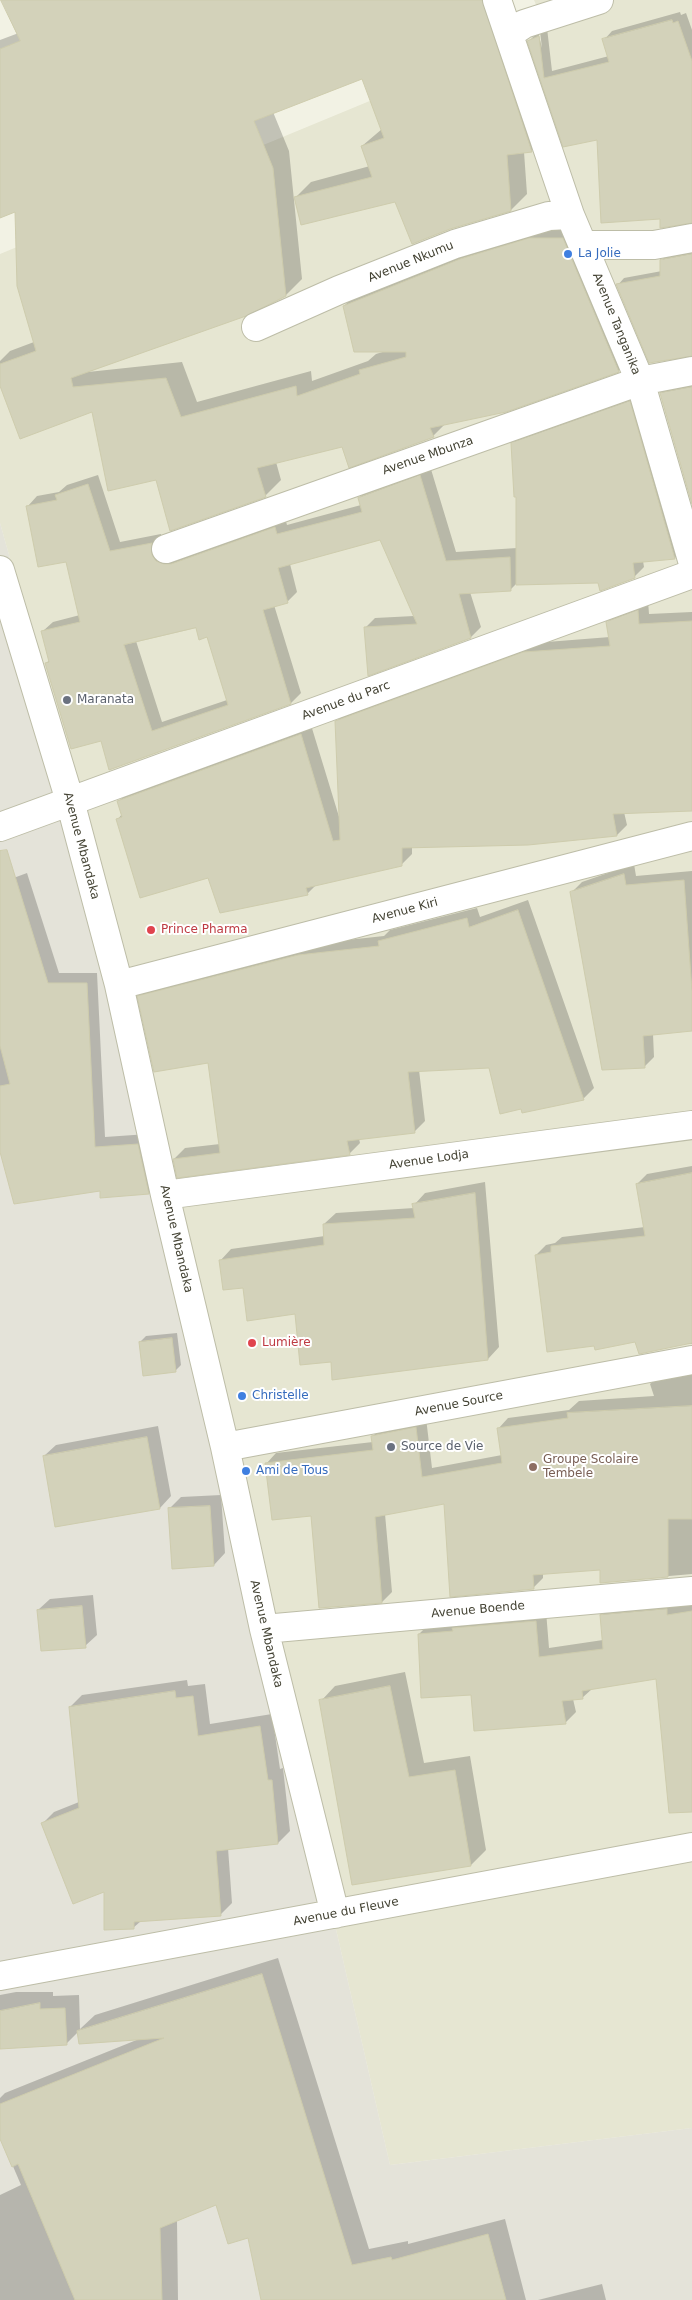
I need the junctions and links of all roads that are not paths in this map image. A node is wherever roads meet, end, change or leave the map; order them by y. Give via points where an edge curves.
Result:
1 (497, 0) edge
2 (599, 0) edge
3 (509, 34) junction
4 (570, 215) junction
5 (692, 238) edge
6 (584, 245) junction
7 (256, 327) dead end
8 (692, 371) edge
9 (640, 381) junction
10 (166, 549) dead end
11 (692, 560) edge
12 (0, 570) edge
13 (692, 574) edge
14 (70, 801) junction
15 (0, 827) edge
16 (692, 836) edge
17 (119, 985) junction
18 (692, 1125) edge
19 (165, 1195) junction
20 (692, 1360) edge
21 (225, 1447) junction
22 (692, 1591) edge
23 (264, 1629) junction
24 (692, 1847) edge
25 (335, 1914) junction
26 (0, 1976) edge

1 - 3 street, Avenue Tanganika
2 - 3 street via 524,24
3 - 4 street, Avenue Tanganika
4 - 6 street, Avenue Tanganika
4 - 7 street, Avenue Nkumu via 549,216 455,244
5 - 6 street via 654,245
6 - 9 street, Avenue Tanganika
8 - 9 street, Avenue Mbunza
9 - 10 street, Avenue Mbunza
9 - 11 street, Avenue Tanganika
12 - 14 street, Avenue Mbandaka
13 - 14 street, Avenue du Parc
14 - 15 street, Avenue du Parc
14 - 17 street, Avenue Mbandaka
16 - 17 street, Avenue Kiri
17 - 19 street, Avenue Mbandaka
18 - 19 street, Avenue Lodja
19 - 21 street, Avenue Mbandaka
20 - 21 street, Avenue Source
21 - 23 street, Avenue Mbandaka
22 - 23 street, Avenue Boende
23 - 25 street, Avenue Mbandaka
24 - 25 street, Avenue du Fleuve
25 - 26 street, Avenue du Fleuve

